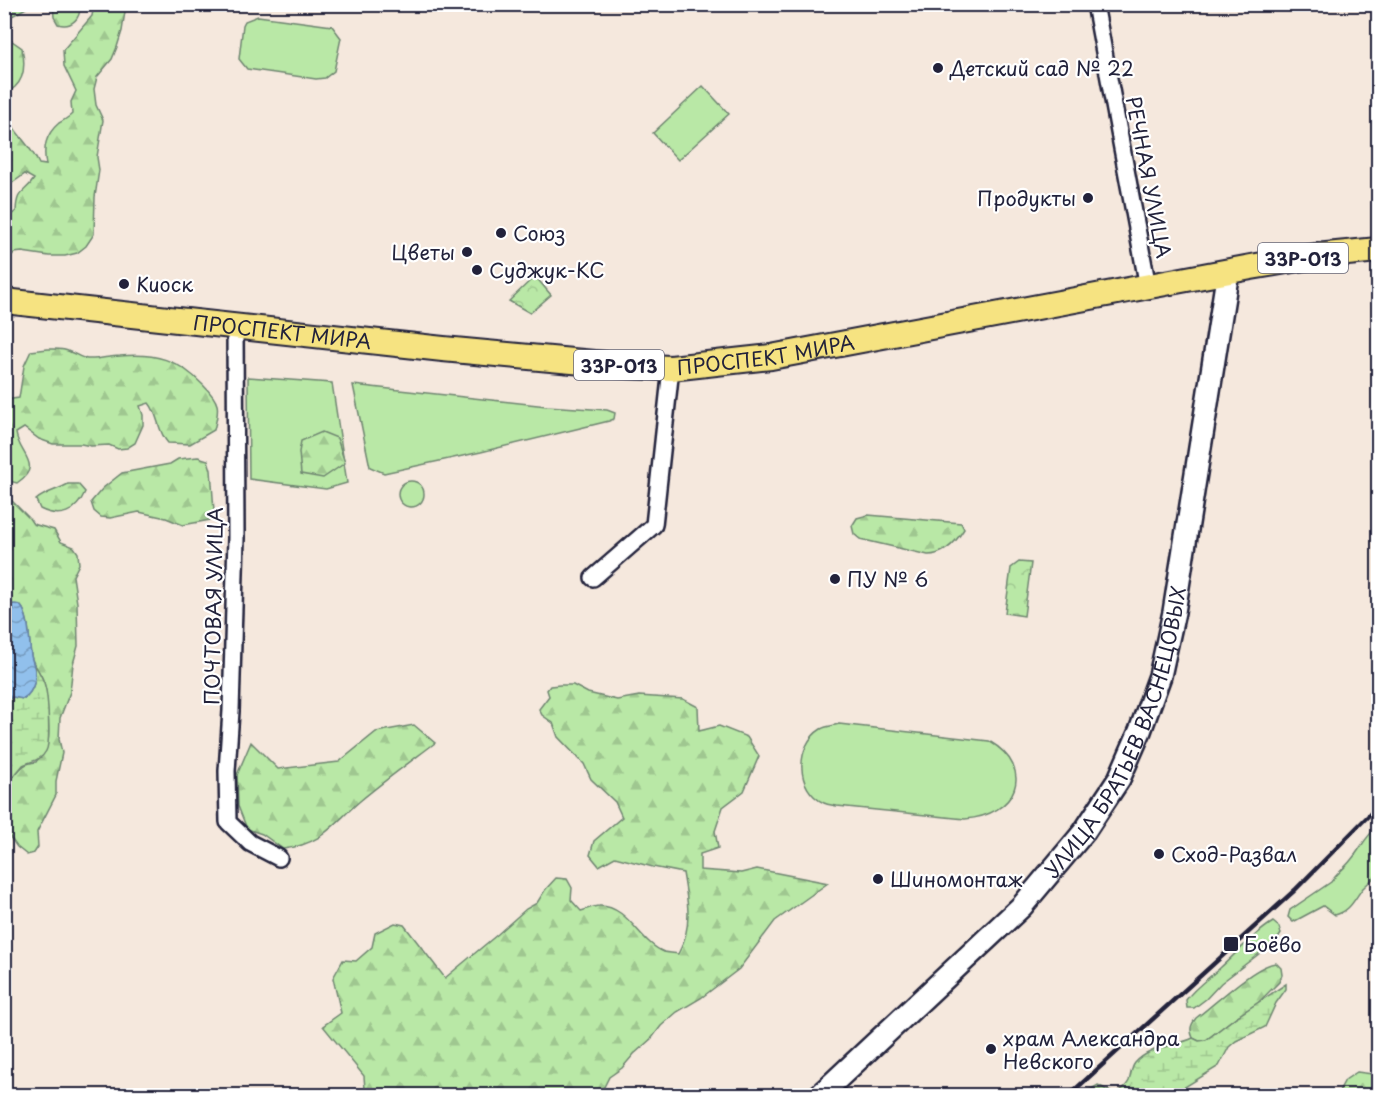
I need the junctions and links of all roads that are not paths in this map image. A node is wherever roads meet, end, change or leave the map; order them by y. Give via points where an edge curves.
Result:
1 (1095, 4) edge
2 (1378, 250) edge
3 (1228, 271) junction
4 (1148, 287) junction
5 (4, 301) edge
6 (235, 326) junction
7 (671, 368) junction
8 (593, 578) dead end
9 (279, 858) dead end
10 (819, 1095) edge

1 - 4 street, РЕЧНАЯ УЛИЦА
2 - 3 main road, ПРОСПЕКТ МИРА / 33Р-013
3 - 4 main road, ПРОСПЕКТ МИРА / 33Р-013
3 - 10 main road, УЛИЦА БРАТЬЕВ ВАСНЕЦОВЫХ via 1174,612 1160,676 1119,779 1084,832 1022,906
4 - 7 main road, ПРОСПЕКТ МИРА / 33Р-013 via 771,357
5 - 6 main road, ПРОСПЕКТ МИРА / 33Р-013
6 - 7 main road, ПРОСПЕКТ МИРА / 33Р-013 via 534,358
6 - 9 street, ПОЧТОВАЯ УЛИЦА via 236,538 228,822 250,843
7 - 8 street via 654,525

